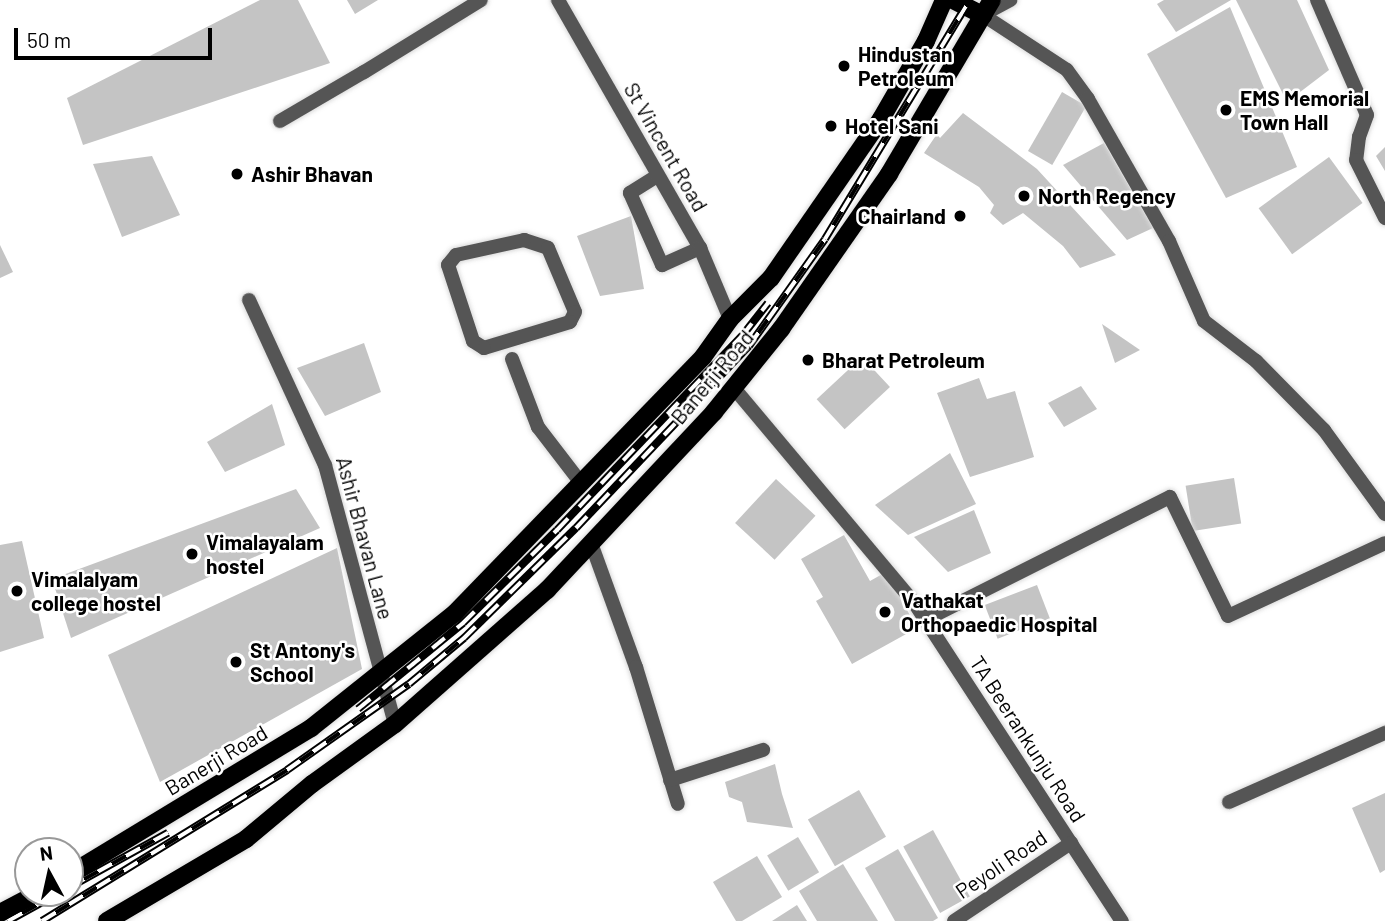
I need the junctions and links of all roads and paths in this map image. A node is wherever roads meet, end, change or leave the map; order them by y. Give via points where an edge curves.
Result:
1 (481, 0) edge
2 (558, 0) edge
3 (944, 0) edge
4 (953, 0) edge
5 (1010, 0) edge
6 (1317, 0) edge
7 (988, 7) edge
8 (280, 121) dead end
9 (657, 176) junction
10 (1385, 218) edge
11 (700, 248) junction
12 (249, 300) dead end
13 (730, 319) junction
14 (506, 342) junction
15 (734, 388) junction
16 (581, 483) junction
17 (1385, 514) edge
18 (591, 543) junction
19 (1385, 543) edge
20 (925, 620) junction
21 (380, 676) junction
22 (395, 724) junction
23 (1385, 733) edge
24 (763, 750) dead end
25 (670, 779) junction
26 (1229, 802) dead end
27 (678, 804) dead end
28 (1071, 843) junction
29 (84, 866) edge
30 (107, 921) edge
31 (954, 921) edge
32 (1122, 921) edge

1 - 8 street
2 - 9 street, St Vincent Road
3 - 13 main road, Banerji Road via 894,96 826,202 771,278
4 - 7 main road
5 - 7 street
6 - 10 street via 1367,116 1356,160
7 - 15 main road, Banerji Road via 889,174
7 - 17 street via 1067,70 1088,99 1169,241 1204,321 1256,361 1324,430
9 - 11 street, St Vincent Road
9 - 11 street via 630,193 662,265
11 - 13 street, St Vincent Road
12 - 21 street, Ashir Bhavan Lane via 326,465
13 - 16 main road, Banerji Road via 703,357
14 - 14 street via 484,348 473,341 448,265 456,255 524,240 548,248 575,312 570,322
14 - 16 street via 538,428
15 - 18 main road, Banerji Road
15 - 20 street, TA Beerankunju Road
16 - 21 main road, Banerji Road via 454,614
18 - 22 main road, Banerji Road via 547,590
18 - 25 street
19 - 20 street via 1228,616 1170,497
20 - 28 street, TA Beerankunju Road
21 - 22 street
21 - 29 main road, Banerji Road via 311,729
22 - 30 main road, Banerji Road via 246,839
23 - 26 street
24 - 25 street
25 - 27 street
28 - 31 street, Peyoli Road
28 - 32 street, TA Beerankunju Road

